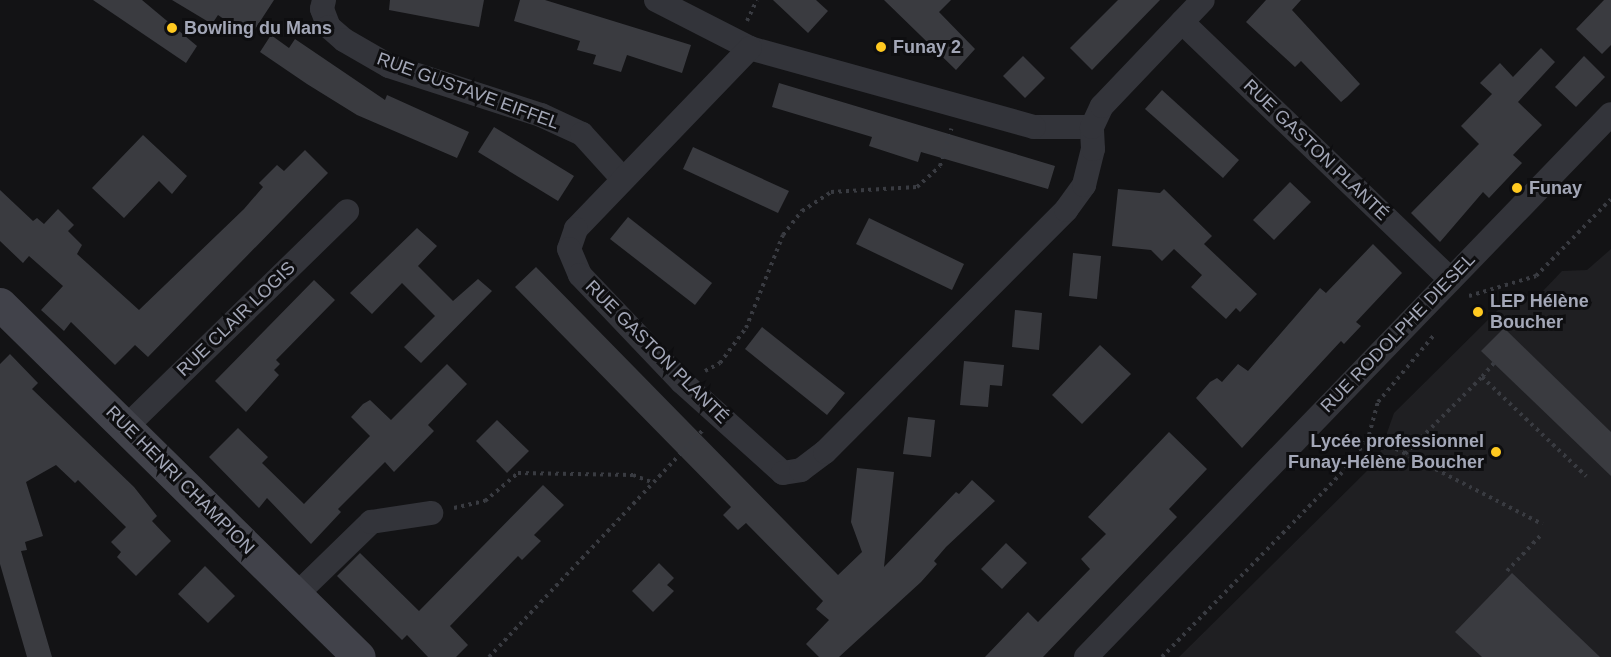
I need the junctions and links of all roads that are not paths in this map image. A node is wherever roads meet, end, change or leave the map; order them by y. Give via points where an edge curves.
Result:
1 (324, 0) edge
2 (656, 0) edge
3 (1203, 0) edge
4 (1182, 22) junction
5 (750, 48) junction
6 (1611, 114) edge
7 (1092, 127) junction
8 (623, 179) junction
9 (347, 211) dead end
10 (1450, 279) junction
11 (0, 304) edge
12 (126, 427) junction
13 (431, 513) road end
14 (296, 595) junction
15 (359, 657) edge
16 (1086, 657) edge

1 - 8 street, RUE GUSTAVE EIFFEL via 322,9 329,27 344,40 390,66 541,115 582,134
2 - 5 street
3 - 4 street, RUE GASTON PLANTÉ
4 - 7 street, RUE GASTON PLANTÉ via 1102,106
4 - 10 street, RUE GASTON PLANTÉ
5 - 7 street via 1034,127
5 - 8 street, RUE GASTON PLANTÉ
6 - 10 street, RUE RODOLPHE DIESEL
7 - 8 street, RUE GASTON PLANTÉ via 1093,148 1084,185 1066,210 825,452 801,470 783,473 682,382 580,275 569,249 576,229
9 - 12 street, RUE CLAIR LOGIS
10 - 16 street, RUE RODOLPHE DIESEL
11 - 12 street, RUE HENRI CHAMPION
12 - 14 street, RUE HENRI CHAMPION
13 - 14 street via 371,522
14 - 15 street, RUE HENRI CHAMPION

